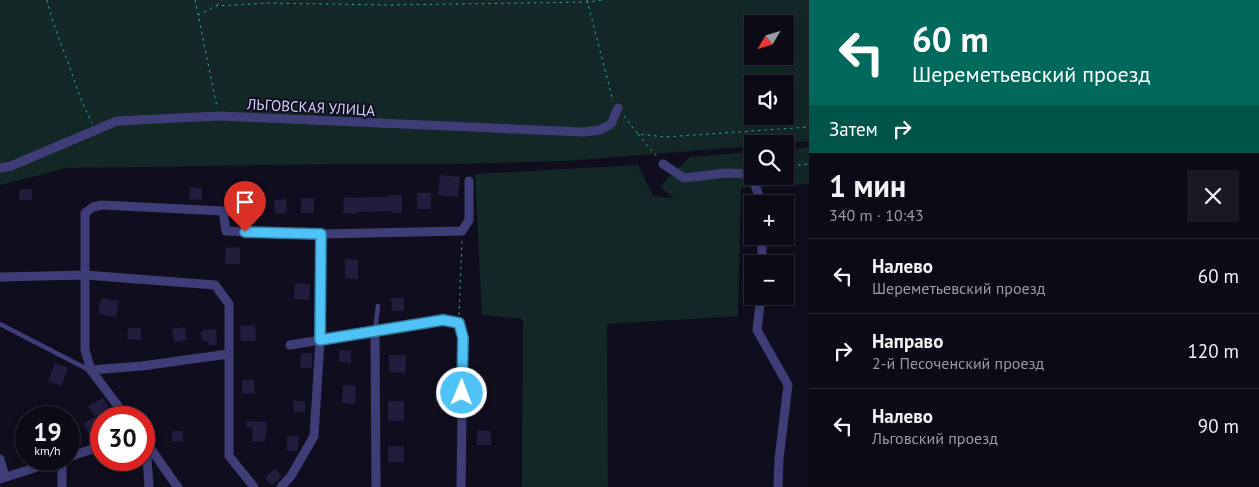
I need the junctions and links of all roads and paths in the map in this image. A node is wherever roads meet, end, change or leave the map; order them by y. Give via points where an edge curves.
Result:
1 (46, 0) edge
2 (195, 0) edge
3 (222, 0) edge
4 (603, 0) edge
5 (588, 1) edge
6 (216, 6) junction
7 (198, 15) junction
8 (618, 108) junction
9 (219, 116) junction
10 (809, 127) edge
11 (96, 130) junction
12 (638, 134) junction
13 (663, 164) joint
14 (809, 164) edge
15 (794, 165) edge
16 (0, 168) edge
17 (469, 180) dead end
18 (759, 195) edge
19 (462, 231) junction
20 (321, 234) junction
21 (85, 275) junction
22 (0, 276) edge
23 (760, 305) edge
24 (378, 306) dead end
25 (459, 323) junction
26 (0, 324) edge
27 (375, 332) junction
28 (320, 340) junction
29 (290, 345) dead end
30 (228, 354) junction
31 (91, 370) junction
32 (118, 406) edge
33 (155, 455) edge
34 (0, 460) edge
35 (25, 471) edge
36 (61, 471) edge
37 (148, 471) edge
38 (3, 478) edge
39 (62, 487) edge
40 (149, 487) edge
41 (178, 487) edge
42 (254, 487) edge
43 (280, 487) edge
44 (376, 487) edge
45 (461, 487) edge
46 (778, 487) edge

1 - 11 path via 86,111
2 - 7 path
3 - 6 path
4 - 5 path
5 - 6 path
5 - 8 path via 614,103
6 - 7 path
7 - 9 path
8 - 9 street, ЛЬГОВСКАЯ УЛИЦА via 611,124 600,130 583,132
8 - 12 path
9 - 11 street, ЛЬГОВСКАЯ УЛИЦА via 117,121
10 - 12 path via 665,138
11 - 16 street, ЛЬГОВСКАЯ УЛИЦА
12 - 13 path
13 - 18 street via 684,178 751,174
14 - 15 path
17 - 19 street via 469,220
19 - 20 street
19 - 25 path
20 - 21 street via 226,231 223,211 102,205 85,214
20 - 28 street
21 - 22 street
21 - 30 street via 215,285 229,304
21 - 31 street via 85,350
23 - 46 street via 757,330 788,385
24 - 27 lane
25 - 27 street via 443,320
25 - 45 street via 463,338
26 - 31 lane
27 - 28 street
27 - 44 street
28 - 29 street
28 - 43 street via 314,436 291,476
30 - 31 street
30 - 42 street via 229,456
31 - 32 street
33 - 41 street
34 - 38 street
35 - 38 street
36 - 39 street
37 - 40 street

